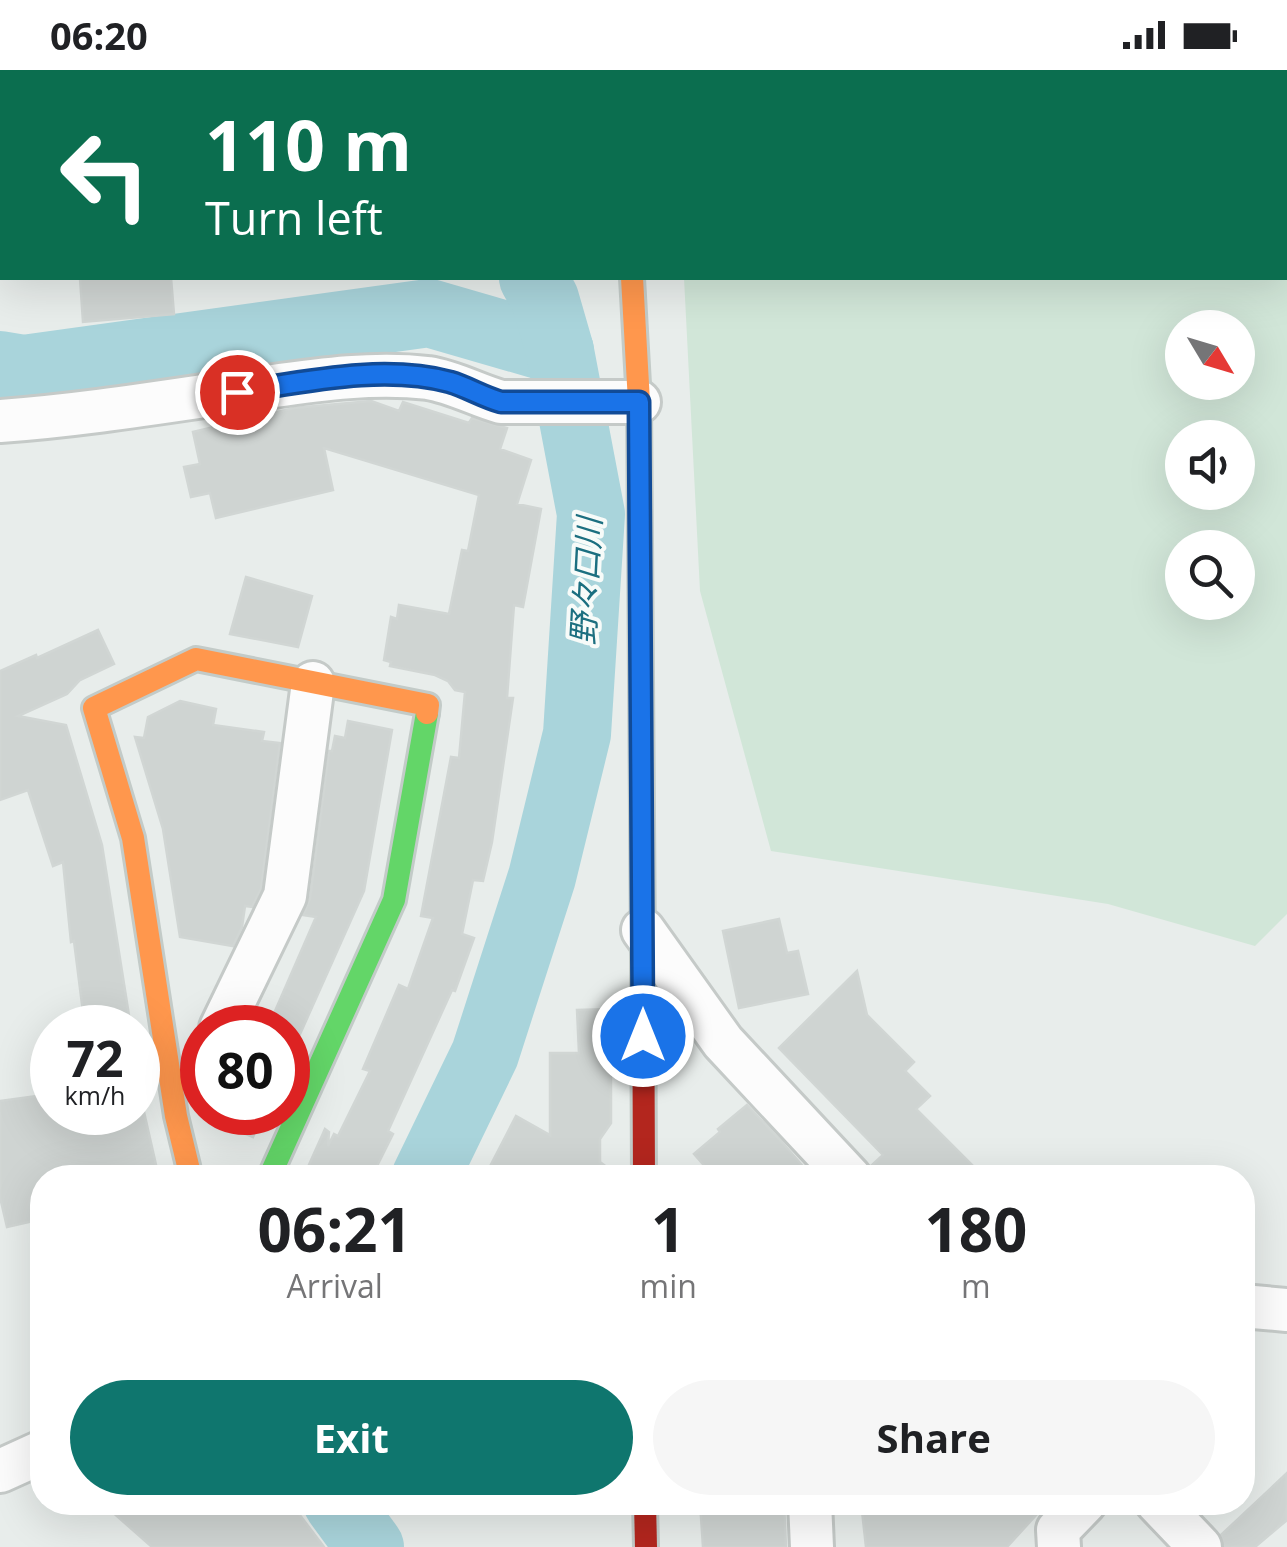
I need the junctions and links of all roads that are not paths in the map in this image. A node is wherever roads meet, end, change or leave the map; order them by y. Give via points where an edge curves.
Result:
1 (632, 280) edge
2 (639, 402) junction
3 (0, 421) edge
4 (313, 683) junction
5 (643, 930) junction
6 (232, 1005) edge
7 (180, 1037) edge
8 (180, 1094) edge
9 (180, 1133) edge
10 (181, 1135) edge
11 (188, 1165) edge
12 (275, 1165) edge
13 (644, 1165) edge
14 (838, 1165) edge
15 (1255, 1307) edge
16 (1287, 1310) edge
17 (30, 1458) edge
18 (0, 1472) edge
19 (646, 1515) edge
20 (811, 1515) edge
21 (1073, 1515) edge
22 (1169, 1515) edge
23 (646, 1547) edge
24 (812, 1547) edge
25 (1059, 1547) edge
26 (1200, 1547) edge

1 - 2 main road
2 - 3 street via 501,402 454,383 382,375
2 - 5 main road
4 - 6 street via 284,896
4 - 7 main road via 196,659 94,708
4 - 12 main road via 428,705 394,900
5 - 13 main road
5 - 14 street via 723,1042
8 - 9 main road
10 - 11 main road
15 - 16 street
17 - 18 street
19 - 23 main road
20 - 24 street
21 - 25 street via 1058,1530
22 - 26 street

